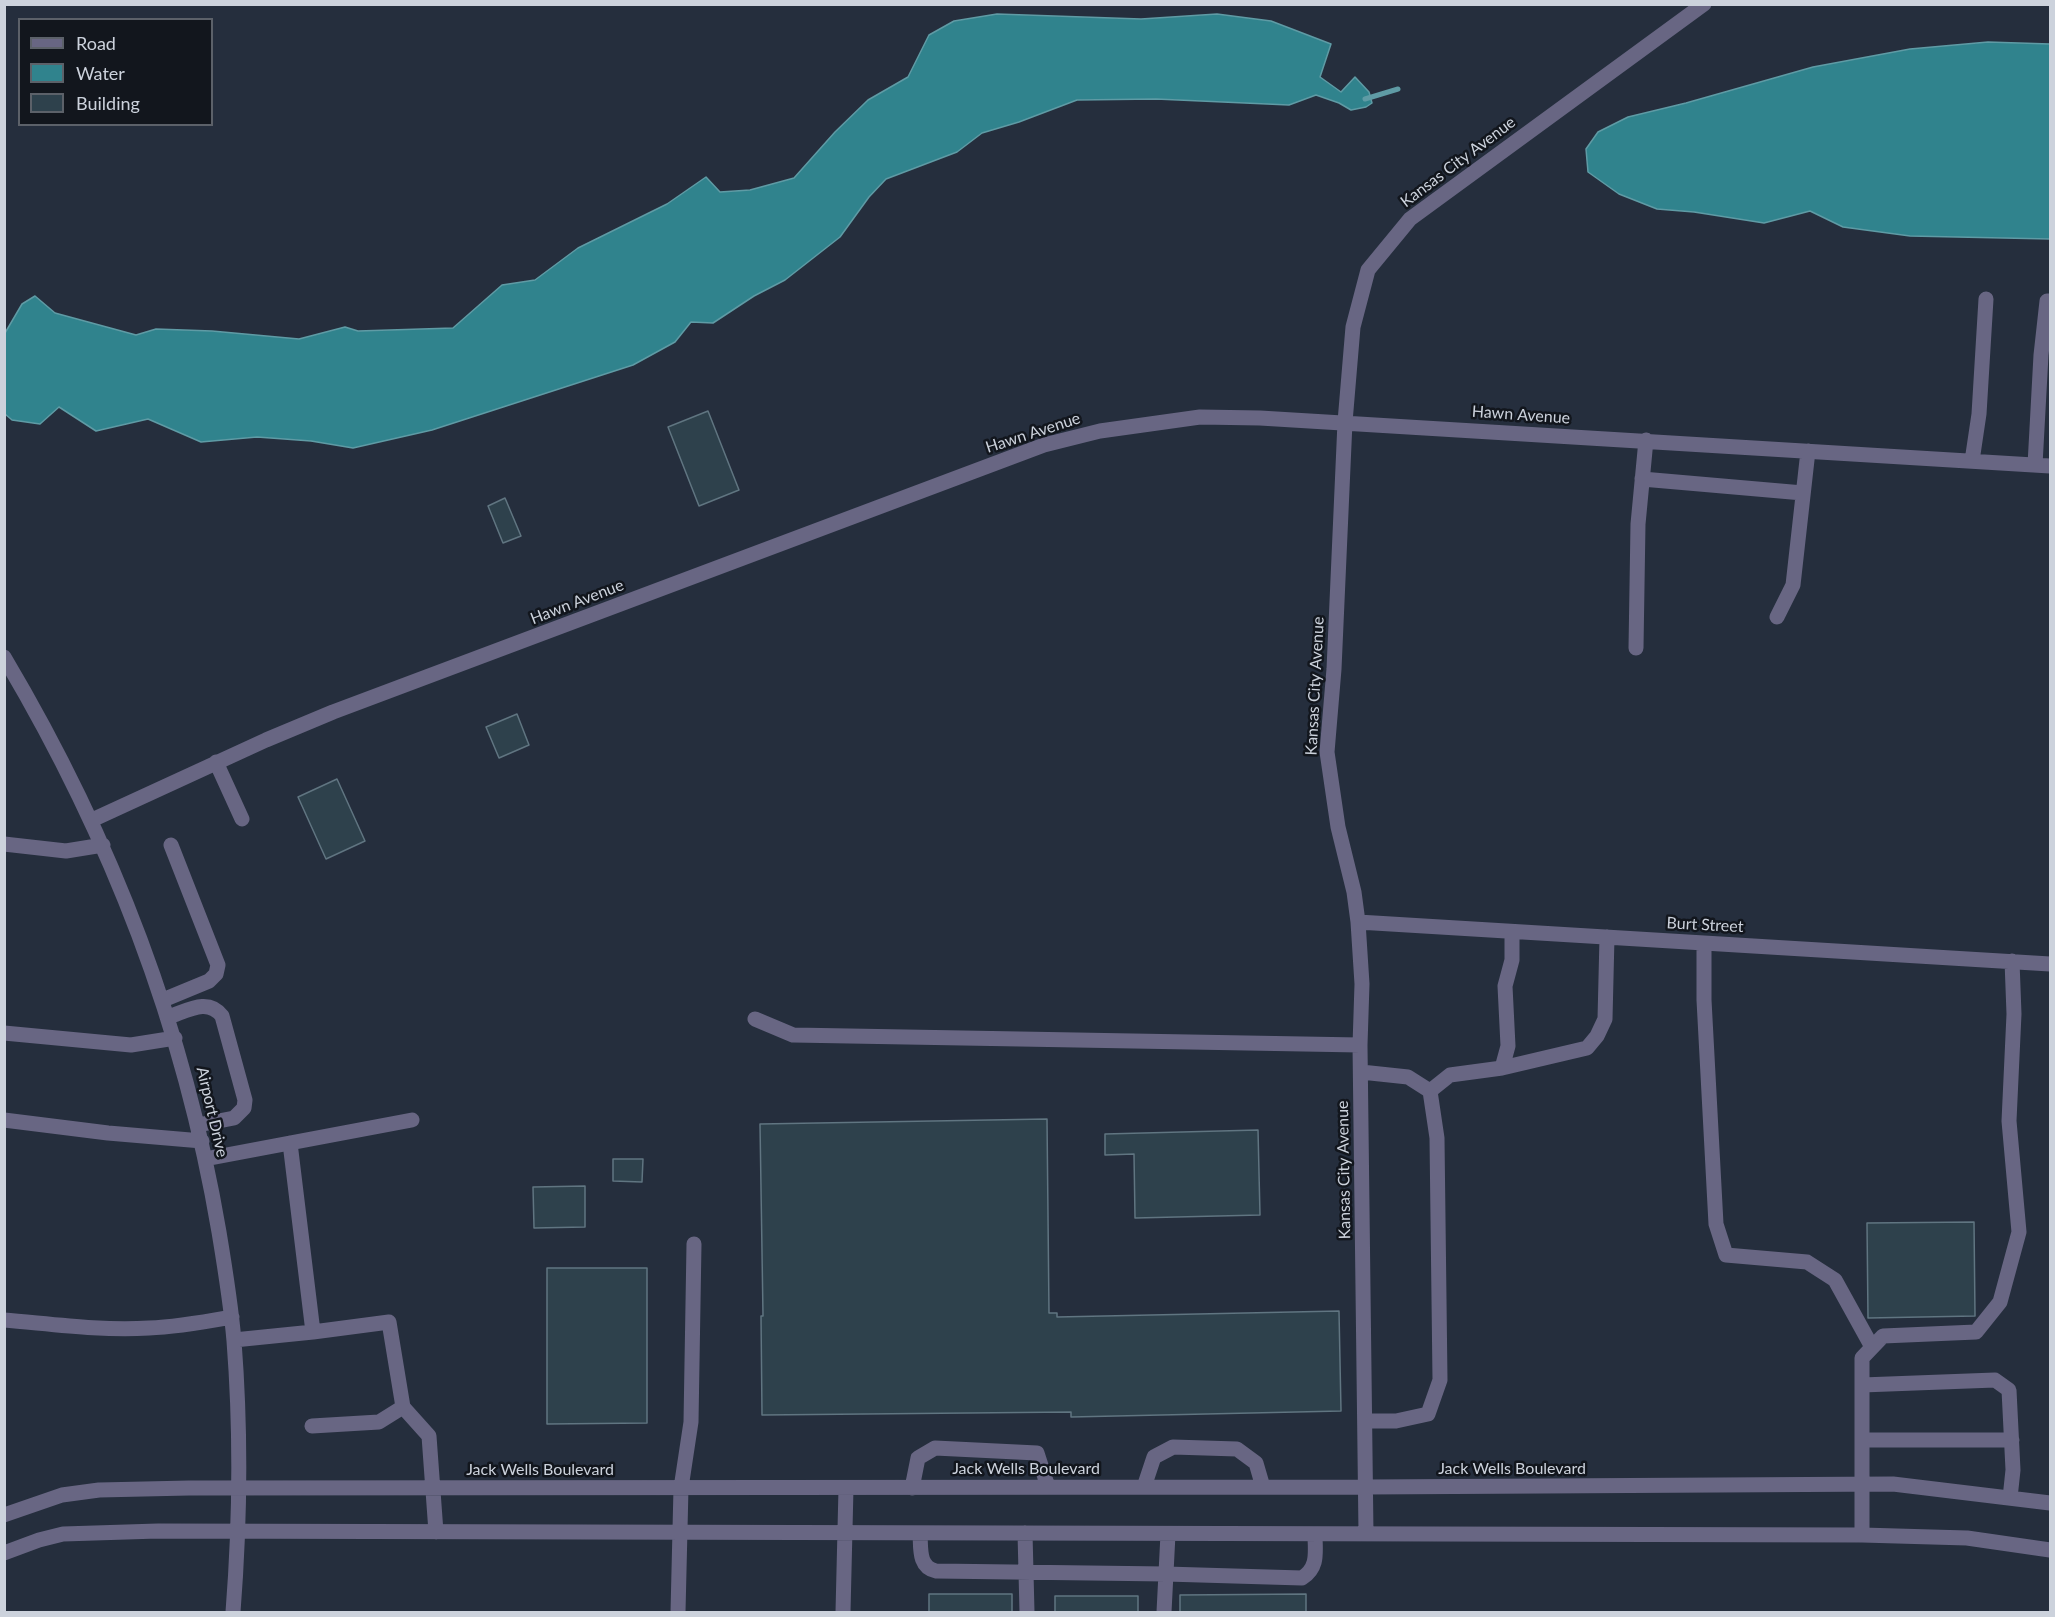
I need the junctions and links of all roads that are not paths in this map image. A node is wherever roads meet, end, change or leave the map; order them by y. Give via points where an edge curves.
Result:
1 (1704, 4) edge
2 (1986, 299) dead end
3 (2050, 301) edge
4 (1345, 422) junction
5 (1646, 440) junction
6 (1808, 451) junction
7 (1972, 461) junction
8 (2043, 465) edge
9 (1642, 479) junction
10 (1803, 493) junction
11 (1777, 617) dead end
12 (1636, 648) dead end
13 (4, 657) edge
14 (216, 762) junction
15 (242, 819) dead end
16 (92, 820) junction
17 (4, 844) edge
18 (103, 845) junction
19 (171, 845) dead end
20 (1358, 922) junction
21 (1512, 932) junction
22 (1606, 937) junction
23 (1704, 943) junction
24 (2012, 961) junction
25 (2050, 963) edge
26 (163, 1000) junction
27 (168, 1017) junction
28 (755, 1019) dead end
29 (4, 1033) edge
30 (175, 1038) junction
31 (1360, 1045) junction
32 (1502, 1068) junction
33 (1361, 1072) junction
34 (1430, 1091) junction
35 (4, 1120) edge
36 (412, 1120) dead end
37 (198, 1125) junction
38 (202, 1141) junction
39 (290, 1143) junction
40 (205, 1159) junction
41 (694, 1244) dead end
42 (232, 1317) junction
43 (4, 1320) edge
44 (313, 1332) junction
45 (234, 1340) junction
46 (1872, 1347) junction
47 (1862, 1385) junction
48 (403, 1407) junction
49 (1365, 1421) junction
50 (312, 1426) dead end
51 (1862, 1440) junction
52 (2012, 1440) junction
53 (1862, 1485) junction
54 (1048, 1487) junction
55 (1144, 1487) junction
56 (1263, 1487) junction
57 (1366, 1487) junction
58 (238, 1488) junction
59 (432, 1488) junction
60 (681, 1488) junction
61 (846, 1488) junction
62 (912, 1488) junction
63 (2010, 1498) junction
64 (2050, 1503) edge
65 (4, 1515) edge
66 (236, 1531) junction
67 (436, 1532) junction
68 (681, 1532) junction
69 (846, 1533) junction
70 (920, 1533) junction
71 (1025, 1533) junction
72 (1168, 1534) junction
73 (1315, 1534) junction
74 (1366, 1534) junction
75 (1862, 1535) junction
76 (2050, 1550) edge
77 (4, 1553) edge
78 (1026, 1572) junction
79 (1166, 1574) junction
80 (233, 1612) edge
81 (678, 1612) edge
82 (843, 1612) edge
83 (1027, 1612) edge
84 (1164, 1612) edge

1 - 4 street, Kansas City Avenue via 1410,219 1368,270 1353,327
2 - 7 street
3 - 8 street via 2041,355
4 - 5 street, Hawn Avenue
4 - 14 street, Hawn Avenue via 1200,417 1100,431 1044,445 333,712
4 - 20 street, Kansas City Avenue via 1328,752 1338,827
5 - 6 street, Hawn Avenue
5 - 9 street
6 - 7 street, Hawn Avenue
6 - 10 street
7 - 8 street, Hawn Avenue
9 - 10 street
9 - 12 street
10 - 11 street via 1793,585
13 - 16 street, Airport Drive
14 - 15 street
14 - 16 street, Hawn Avenue
16 - 18 street, Airport Drive
17 - 18 street via 66,851
18 - 26 street, Airport Drive
19 - 26 street via 218,965 209,981
20 - 21 street, Burt Street
20 - 31 street, Kansas City Avenue
21 - 22 street, Burt Street
21 - 32 street via 1512,960 1505,986 1508,1046
22 - 23 street, Burt Street
22 - 32 street via 1605,1019 1597,1036 1587,1048
23 - 24 street, Burt Street
23 - 46 street via 1716,1224 1726,1255 1807,1262 1835,1280
24 - 25 street, Burt Street
24 - 46 street via 2009,1120 2019,1232 2000,1302 1976,1332 1883,1336
26 - 27 street, Airport Drive
27 - 30 street, Airport Drive
27 - 37 street via 207,1005 222,1016 244,1108 234,1118
28 - 31 street via 793,1035
29 - 30 street via 131,1045
30 - 37 street, Airport Drive
31 - 33 street, Kansas City Avenue
32 - 34 street via 1450,1075
33 - 34 street via 1408,1077
33 - 49 street, Kansas City Avenue
34 - 49 street via 1437,1138 1440,1380 1428,1414 1396,1421
35 - 38 street
36 - 39 street
37 - 38 street, Airport Drive
38 - 40 street, Airport Drive
39 - 40 street
39 - 44 street
40 - 42 street, Airport Drive
41 - 60 street via 691,1422
42 - 43 street via 147,1329
42 - 45 street, Airport Drive
44 - 45 street
44 - 48 street via 389,1322
45 - 58 street, Airport Drive
46 - 47 street via 1862,1358
47 - 51 street
47 - 52 street via 1995,1380 2008,1390
48 - 50 street via 379,1422
48 - 59 street via 429,1436
49 - 57 street, Kansas City Avenue
51 - 52 street
51 - 53 street
52 - 63 street
53 - 57 street, Jack Wells Boulevard
53 - 63 street, Jack Wells Boulevard via 1893,1484
53 - 75 street
54 - 55 street, Jack Wells Boulevard
54 - 62 street, Jack Wells Boulevard
54 - 62 street via 1037,1454 935,1448 918,1458
55 - 56 street, Jack Wells Boulevard
55 - 56 street via 1154,1457 1173,1447 1237,1449 1256,1462
56 - 57 street, Jack Wells Boulevard
57 - 74 street, Kansas City Avenue
58 - 59 street, Jack Wells Boulevard
58 - 65 street, Jack Wells Boulevard via 99,1490 62,1495
58 - 66 street, Airport Drive
59 - 60 street, Jack Wells Boulevard
59 - 67 street
60 - 61 street, Jack Wells Boulevard
60 - 68 street
61 - 62 street, Jack Wells Boulevard
61 - 69 street
63 - 64 street, Jack Wells Boulevard
66 - 67 street
66 - 77 street via 63,1534
66 - 80 street, Airport Drive
67 - 68 street
68 - 69 street
68 - 81 street
69 - 70 street
69 - 82 street
70 - 71 street
70 - 78 street via 922,1560 931,1569
71 - 72 street
71 - 78 street
72 - 73 street
72 - 79 street
73 - 74 street
73 - 79 street via 1316,1561 1302,1578
74 - 75 street
75 - 76 street via 1967,1539
78 - 79 street
78 - 83 street
79 - 84 street

